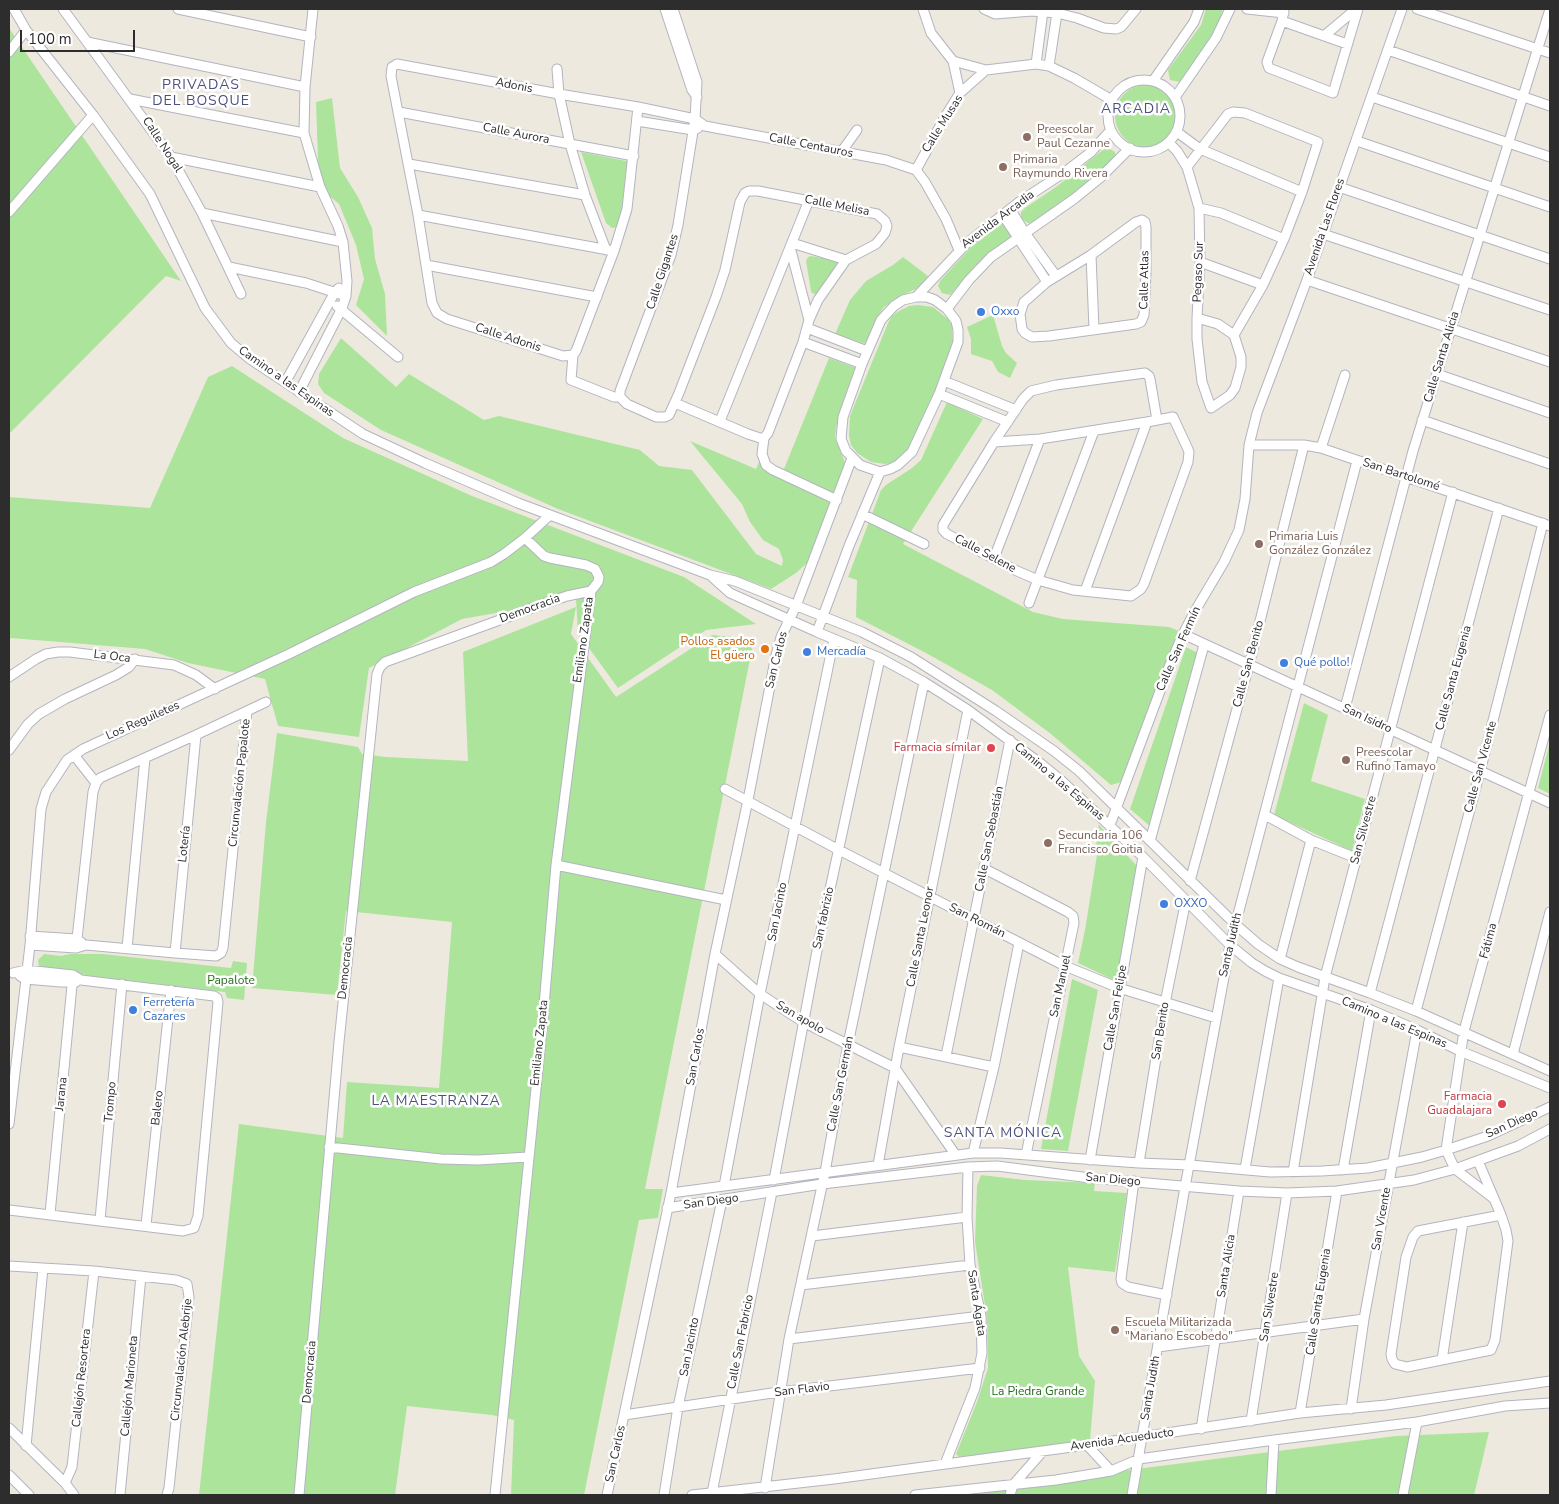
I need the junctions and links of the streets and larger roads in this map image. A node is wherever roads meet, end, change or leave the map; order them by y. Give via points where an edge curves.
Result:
1 (14, 9) edge
2 (62, 9) edge
3 (178, 9) edge
4 (313, 9) edge
5 (665, 9) edge
6 (673, 9) edge
7 (923, 9) edge
8 (984, 9) edge
9 (1136, 9) edge
10 (1199, 9) edge
11 (1230, 9) edge
12 (1247, 9) edge
13 (1357, 9) edge
14 (1402, 9) edge
15 (1416, 9) edge
16 (1550, 9) edge
17 (1032, 10) edge
18 (1043, 11) junction
19 (1071, 12) edge
20 (1057, 13) junction
21 (1283, 14) edge
22 (26, 30) junction
23 (1324, 36) junction
24 (311, 38) junction
25 (87, 42) junction
26 (1347, 44) junction
27 (1538, 48) junction
28 (1388, 50) junction
29 (9, 52) edge
30 (1550, 53) edge
31 (953, 60) junction
32 (1036, 64) junction
33 (1049, 66) junction
34 (392, 67) joint
35 (558, 69) dead end
36 (986, 70) junction
37 (1153, 81) junction
38 (305, 86) junction
39 (960, 93) junction
40 (559, 94) junction
41 (1176, 96) junction
42 (697, 97) junction
43 (1372, 97) junction
44 (1523, 97) junction
45 (130, 99) junction
46 (1110, 99) junction
47 (1550, 106) edge
48 (638, 107) junction
49 (399, 112) junction
50 (94, 115) junction
51 (696, 118) junction
52 (637, 121) junction
53 (705, 126) junction
54 (693, 130) junction
55 (857, 130) dead end
56 (1110, 131) junction
57 (1177, 132) junction
58 (304, 133) junction
59 (1356, 141) junction
60 (1169, 143) junction
61 (1508, 143) junction
62 (570, 144) junction
63 (1130, 148) junction
64 (1200, 149) junction
65 (842, 151) junction
66 (634, 156) junction
67 (172, 157) junction
68 (1550, 157) edge
69 (409, 164) junction
70 (1187, 167) junction
71 (916, 170) junction
72 (320, 187) junction
73 (1339, 187) junction
74 (1494, 188) junction
75 (1302, 192) junction
76 (585, 195) junction
77 (809, 200) junction
78 (1550, 207) edge
79 (1198, 208) junction
80 (9, 212) edge
81 (1007, 212) junction
82 (202, 213) junction
83 (418, 215) junction
84 (1323, 234) junction
85 (1021, 236) junction
86 (1480, 236) junction
87 (1284, 239) junction
88 (343, 242) junction
89 (791, 245) junction
90 (610, 250) junction
91 (959, 250) junction
92 (1091, 255) junction
93 (1550, 259) edge
94 (846, 260) junction
95 (1200, 262) junction
96 (426, 265) junction
97 (229, 267) junction
98 (779, 272) junction
99 (1056, 276) junction
100 (798, 277) junction
101 (1307, 280) junction
102 (347, 281) junction
103 (1047, 282) junction
104 (1465, 282) junction
105 (1263, 284) junction
106 (335, 292) junction
107 (241, 294) dead end
108 (346, 296) junction
109 (597, 297) junction
110 (916, 297) junction
111 (330, 302) junction
112 (342, 308) junction
113 (948, 309) junction
114 (1550, 310) edge
115 (1197, 318) junction
116 (808, 324) junction
117 (1451, 329) junction
118 (1094, 330) junction
119 (1234, 335) junction
120 (803, 342) junction
121 (867, 351) junction
122 (573, 355) junction
123 (398, 357) dead end
124 (1550, 362) edge
125 (862, 364) junction
126 (1437, 374) junction
127 (1345, 375) dead end
128 (286, 381) junction
129 (944, 381) junction
130 (299, 392) junction
131 (620, 394) junction
132 (939, 394) junction
133 (675, 403) junction
134 (1016, 410) junction
135 (1550, 413) edge
136 (1157, 420) junction
137 (1422, 420) junction
138 (720, 421) junction
139 (1008, 422) junction
140 (1147, 422) junction
141 (1094, 430) junction
142 (764, 438) junction
143 (1040, 439) junction
144 (994, 442) junction
145 (1249, 445) junction
146 (1304, 445) junction
147 (1321, 448) junction
148 (852, 458) junction
149 (1357, 461) junction
150 (1550, 464) edge
151 (880, 472) junction
152 (1405, 478) junction
153 (1453, 492) junction
154 (837, 500) junction
155 (1499, 508) junction
156 (862, 514) junction
157 (550, 515) junction
158 (1547, 524) edge
159 (525, 538) junction
160 (924, 544) dead end
161 (994, 558) junction
162 (710, 575) junction
163 (1038, 580) junction
164 (591, 591) junction
165 (1085, 591) junction
166 (1029, 603) dead end
167 (796, 606) junction
168 (823, 617) junction
169 (789, 619) junction
170 (817, 632) junction
171 (1183, 634) junction
172 (834, 639) junction
173 (1204, 645) junction
174 (880, 658) junction
175 (135, 660) junction
176 (1249, 665) junction
177 (9, 677) edge
178 (924, 682) junction
179 (1299, 687) junction
180 (215, 689) junction
181 (266, 702) dead end
182 (1344, 708) junction
183 (968, 710) junction
184 (247, 711) junction
185 (1550, 715) edge
186 (1390, 729) junction
187 (196, 735) junction
188 (1010, 740) junction
189 (9, 750) edge
190 (1435, 750) junction
191 (74, 755) junction
192 (145, 758) junction
193 (1480, 772) junction
194 (96, 783) junction
195 (726, 789) dead end
196 (1529, 793) junction
197 (748, 800) junction
198 (1550, 804) edge
199 (1118, 808) junction
200 (1265, 815) junction
201 (1110, 825) junction
202 (794, 826) junction
203 (1150, 840) junction
204 (1311, 840) junction
205 (839, 850) junction
206 (1143, 857) junction
207 (1356, 858) junction
208 (556, 865) junction
209 (985, 869) junction
210 (884, 872) junction
211 (1190, 881) junction
212 (929, 896) junction
213 (726, 900) junction
214 (1186, 900) junction
215 (1550, 912) edge
216 (974, 919) junction
217 (1235, 924) junction
218 (30, 936) junction
219 (1020, 943) junction
220 (76, 944) junction
221 (30, 945) junction
222 (1230, 945) junction
223 (127, 948) junction
224 (175, 953) junction
225 (716, 954) junction
226 (1280, 959) junction
227 (1065, 966) junction
228 (11, 971) edge
229 (26, 974) junction
230 (1325, 977) junction
231 (1278, 978) junction
232 (76, 979) junction
233 (122, 984) junction
234 (1119, 988) junction
235 (171, 990) junction
236 (1322, 993) junction
237 (1370, 993) junction
238 (760, 994) junction
239 (1165, 1003) junction
240 (1371, 1010) junction
241 (1416, 1011) junction
242 (1216, 1018) junction
243 (803, 1022) junction
244 (1417, 1030) junction
245 (1464, 1031) junction
246 (848, 1044) junction
247 (898, 1047) junction
248 (1460, 1051) junction
249 (1513, 1054) junction
250 (946, 1056) junction
251 (994, 1067) junction
252 (895, 1068) junction
253 (1550, 1071) edge
254 (1550, 1088) edge
255 (1550, 1107) edge
256 (9, 1124) edge
257 (1550, 1129) edge
258 (329, 1147) junction
259 (1446, 1150) junction
260 (973, 1153) junction
261 (955, 1154) junction
262 (1026, 1155) junction
263 (528, 1157) junction
264 (1090, 1160) junction
265 (1478, 1161) junction
266 (1139, 1163) junction
267 (1392, 1164) junction
268 (1190, 1165) junction
269 (878, 1166) junction
270 (968, 1166) junction
271 (1245, 1169) junction
272 (1455, 1169) junction
273 (1343, 1170) junction
274 (824, 1172) junction
275 (1293, 1172) junction
276 (774, 1180) junction
277 (1134, 1181) junction
278 (822, 1184) junction
279 (1388, 1184) junction
280 (724, 1186) junction
281 (1185, 1187) junction
282 (1238, 1191) junction
283 (1337, 1191) junction
284 (772, 1192) junction
285 (671, 1193) junction
286 (1287, 1193) junction
287 (1494, 1198) junction
288 (722, 1200) junction
289 (667, 1208) junction
290 (9, 1210) edge
291 (50, 1214) junction
292 (1501, 1215) junction
293 (967, 1217) junction
294 (100, 1220) junction
295 (1463, 1222) junction
296 (146, 1225) junction
297 (812, 1236) junction
298 (970, 1265) junction
299 (9, 1266) edge
300 (43, 1268) junction
301 (94, 1271) junction
302 (141, 1276) junction
303 (802, 1285) junction
304 (1167, 1295) junction
305 (980, 1316) junction
306 (1364, 1319) junction
307 (1315, 1324) junction
308 (1266, 1331) junction
309 (789, 1339) junction
310 (1215, 1339) junction
311 (1158, 1348) junction
312 (1442, 1360) junction
313 (980, 1368) junction
314 (1550, 1381) edge
315 (780, 1392) junction
316 (730, 1400) junction
317 (1550, 1403) edge
318 (678, 1407) junction
319 (1351, 1409) junction
320 (1300, 1414) junction
321 (624, 1415) junction
322 (1251, 1421) junction
323 (1417, 1422) junction
324 (9, 1428) edge
325 (1201, 1429) junction
326 (1143, 1437) junction
327 (1274, 1440) junction
328 (1088, 1445) junction
329 (26, 1446) junction
330 (1043, 1451) junction
331 (1139, 1460) junction
332 (945, 1464) junction
333 (1111, 1472) junction
334 (9, 1476) edge
335 (65, 1482) junction
336 (1013, 1485) junction
337 (765, 1488) junction
338 (712, 1493) junction
339 (29, 1495) edge
340 (74, 1495) edge
341 (120, 1495) edge
342 (167, 1495) edge
343 (299, 1495) edge
344 (496, 1495) edge
345 (608, 1495) edge
346 (664, 1495) edge
347 (692, 1495) edge
348 (915, 1495) edge
349 (1010, 1495) edge
350 (1132, 1495) edge
351 (1271, 1495) edge
352 (1403, 1495) edge

1 - 22 street, Camino a las Espinas
2 - 25 street, Calle Nogal
3 - 24 street
4 - 24 street
5 - 42 street
6 - 42 street, Calle Gigantes via 697,82
7 - 31 street via 931,32
8 - 17 street via 995,14
9 - 19 street via 1116,29 1098,26
10 - 37 street via 1194,22
11 - 41 street via 1216,38
12 - 21 street
13 - 23 street
13 - 26 street
14 - 28 street, Avenida Las Flores
15 - 27 street
16 - 27 street, Calle Santa Alicia
17 - 18 street
18 - 20 street
18 - 32 street
19 - 20 street
20 - 33 street
21 - 23 street
21 - 26 street via 1267,62 1268,68 1333,93
22 - 29 street
22 - 50 street, Camino a las Espinas
23 - 26 street
24 - 38 street
25 - 38 street
25 - 45 street, Calle Nogal
27 - 30 street
27 - 44 street, Calle Santa Alicia
28 - 43 street, Avenida Las Flores
28 - 44 street
31 - 36 street
31 - 39 street
32 - 33 street
32 - 36 street
33 - 46 street
34 - 40 street, Adonis via 402,64
34 - 49 street, Calle Adonis
35 - 40 street
36 - 39 street, Calle Musas
37 - 41 street
37 - 46 street via 1130,82
38 - 58 street
39 - 71 street, Calle Musas
40 - 48 street, Adonis
40 - 62 street
41 - 57 street via 1180,112
42 - 51 street, Calle Gigantes
43 - 59 street, Avenida Las Flores
43 - 61 street
44 - 47 street
44 - 61 street, Calle Santa Alicia
45 - 58 street
45 - 67 street, Calle Nogal
46 - 56 street
48 - 51 street
48 - 52 street
49 - 62 street, Calle Aurora
49 - 69 street, Calle Adonis
50 - 80 street
50 - 128 street, Camino a las Espinas via 150,194 205,308 216,324 250,359
51 - 53 street
51 - 54 street, Calle Gigantes
52 - 54 street, Calle Centauros
52 - 66 street
53 - 54 street, Calle Centauros
53 - 65 street, Calle Centauros
54 - 131 street, Calle Gigantes via 671,255
55 - 65 street
56 - 63 street via 1116,140
56 - 81 street, Avenida Arcadia via 1091,152
57 - 60 street
57 - 64 street
58 - 72 street
59 - 73 street, Avenida Las Flores
59 - 74 street
60 - 63 street via 1155,150
60 - 70 street, Pegaso Sur
61 - 68 street
61 - 74 street, Calle Santa Alicia
62 - 66 street, Calle Aurora
62 - 76 street
63 - 85 street, Avenida Arcadia via 1074,199
64 - 70 street
64 - 75 street
64 - 75 street via 1228,114 1237,112 1318,142
65 - 71 street, Calle Centauros
66 - 90 street via 627,209
67 - 72 street
67 - 82 street, Calle Nogal
69 - 76 street
69 - 83 street, Calle Adonis
70 - 79 street, Pegaso Sur
71 - 91 street via 938,204
72 - 88 street
73 - 84 street, Avenida Las Flores
73 - 86 street
74 - 78 street
74 - 86 street, Calle Santa Alicia
75 - 87 street
76 - 90 street
77 - 89 street
77 - 94 street, Calle Melisa via 868,211 885,221 887,226 881,239
77 - 133 street, Calle Melisa via 758,191 745,193 716,297
79 - 87 street via 1221,213
79 - 95 street, Pegaso Sur
81 - 85 street
81 - 91 street, Avenida Arcadia
82 - 88 street
82 - 97 street, Calle Nogal
83 - 90 street
83 - 96 street, Calle Adonis
84 - 101 street, Avenida Las Flores
84 - 104 street
85 - 99 street
85 - 103 street
85 - 113 street, Avenida Arcadia via 980,268
86 - 93 street
86 - 104 street, Calle Santa Alicia
87 - 105 street
88 - 102 street
89 - 94 street
89 - 98 street
89 - 100 street
90 - 109 street
91 - 110 street, Avenida Arcadia
92 - 99 street, Calle Atlas
92 - 118 street
92 - 118 street, Calle Atlas via 1136,222 1145,222 1143,319 1136,324
94 - 116 street, Calle Melisa via 826,288
95 - 105 street
95 - 115 street, Pegaso Sur
96 - 109 street
96 - 122 street, Calle Adonis via 432,303 437,313 554,353
97 - 106 street
97 - 107 street, Calle Nogal
98 - 100 street
98 - 138 street
99 - 103 street, Calle Atlas
100 - 116 street
101 - 117 street
101 - 145 street, Avenida Las Flores via 1256,413
102 - 106 street
102 - 108 street
103 - 118 street, Calle Atlas via 1024,302 1020,320 1022,330 1037,337
104 - 114 street
104 - 117 street, Calle Santa Alicia
105 - 119 street
106 - 108 street
106 - 111 street
108 - 112 street
109 - 122 street
110 - 113 street via 936,300
110 - 121 street via 903,300 887,312
111 - 112 street
111 - 128 street
112 - 123 street
112 - 130 street
113 - 129 street via 956,322 958,342
115 - 119 street via 1218,324
115 - 119 street, Pegaso Sur via 1202,382 1211,408 1230,395 1238,379 1241,357
116 - 120 street, Calle Melisa
116 - 121 street
117 - 124 street
117 - 126 street, Calle Santa Alicia
120 - 125 street
120 - 142 street, Calle Melisa
121 - 125 street
122 - 131 street via 572,380 614,397
125 - 148 street via 841,429 841,439
126 - 135 street
126 - 137 street, Calle Santa Alicia
127 - 147 street
128 - 130 street, Camino a las Espinas
129 - 132 street
129 - 134 street
130 - 157 street, Camino a las Espinas via 363,434
131 - 133 street via 627,404 660,418 669,415
132 - 139 street
132 - 151 street via 912,452 898,465
133 - 138 street
134 - 136 street, Calle Selene via 1027,394 1036,389 1145,374 1150,379
134 - 139 street, Calle Selene
136 - 140 street
136 - 165 street, Calle Selene via 1173,417 1189,457 1144,584 1131,596
137 - 150 street
137 - 152 street, Calle Santa Alicia
138 - 142 street
139 - 144 street, Calle Selene
140 - 141 street
140 - 165 street
141 - 143 street
141 - 163 street
142 - 154 street via 762,454 766,465
143 - 144 street
143 - 161 street
144 - 161 street, Calle Selene via 943,525 943,530
145 - 146 street, San Bartolomé
145 - 171 street, Calle San Fermín via 1239,530
146 - 147 street, San Bartolomé
146 - 176 street, Calle San Benito
147 - 149 street, San Bartolomé
148 - 151 street via 860,465
148 - 154 street
149 - 152 street, San Bartolomé
149 - 179 street, Santa Judith
151 - 156 street
152 - 153 street, San Bartolomé
152 - 182 street, Calle Santa Alicia
153 - 155 street, San Bartolomé
153 - 186 street, San Silvestre
154 - 167 street
155 - 158 street, San Bartolomé
155 - 190 street, Calle Santa Eugenia
156 - 160 street
156 - 168 street
157 - 159 street, Los Reguiletes
157 - 162 street, Camino a las Espinas
158 - 193 street, Calle San Vicente
159 - 164 street, Emiliano Zapata via 544,556 595,569 598,582
159 - 180 street, Los Reguiletes via 491,562 414,592
161 - 163 street, Calle Selene
162 - 167 street, Camino a las Espinas via 735,581
162 - 169 street, Camino a las Espinas via 730,593
163 - 165 street, Calle Selene
163 - 166 street
164 - 208 street, Emiliano Zapata
164 - 258 street, Democracia via 509,616 385,662 380,667
167 - 168 street, Camino a las Espinas
167 - 169 street
168 - 170 street
168 - 199 street, Camino a las Espinas via 887,644 941,675 1054,751
169 - 170 street, Camino a las Espinas
169 - 197 street, San Carlos via 776,655
170 - 172 street, Camino a las Espinas
171 - 173 street, San Isidro
171 - 199 street, Calle San Fermín
172 - 174 street, Camino a las Espinas
172 - 202 street, San Jacinto
173 - 176 street, San Isidro
173 - 203 street
174 - 178 street, Camino a las Espinas
174 - 205 street, San fabrizio
175 - 177 street, La Oca via 58,652 36,659
175 - 180 street, La Oca via 185,669
175 - 189 street via 116,676 40,714 28,724
176 - 179 street, San Isidro
176 - 211 street, Calle San Benito
178 - 183 street, Camino a las Espinas
178 - 210 street, Calle San Germán
179 - 182 street, San Isidro
179 - 200 street, Santa Judith
180 - 191 street, Los Reguiletes
181 - 184 street
182 - 186 street, San Isidro
183 - 188 street, Camino a las Espinas
183 - 212 street, Calle Santa Leonor
184 - 187 street, Circunvalación Papalote
184 - 224 street, Circunvalación Papalote via 223,948 216,956
185 - 196 street, Fátima
186 - 190 street, San Isidro
186 - 207 street, San Silvestre
187 - 192 street, Circunvalación Papalote
187 - 224 street, Lotería
188 - 201 street, Camino a las Espinas
188 - 209 street, Calle San Sebastián
190 - 193 street, San Isidro
190 - 237 street, Calle Santa Eugenia
191 - 194 street
191 - 218 street, Los Reguiletes via 66,760 54,778 41,809
192 - 194 street, Circunvalación Papalote via 100,778
192 - 223 street
193 - 196 street, San Isidro
193 - 241 street, Calle San Vicente
194 - 220 street
195 - 197 street, San Román
196 - 198 street, San Isidro
196 - 245 street, Fátima
197 - 202 street, San Román
197 - 213 street, San Carlos
199 - 201 street, Calle San Fermín
199 - 203 street, Camino a las Espinas
200 - 204 street
200 - 217 street, Santa Judith
201 - 206 street, Camino a las Espinas
202 - 205 street, San Román
202 - 238 street, San Jacinto
203 - 211 street, Camino a las Espinas
204 - 207 street
204 - 226 street
205 - 210 street, San Román
205 - 243 street, San fabrizio
206 - 214 street, Camino a las Espinas
206 - 234 street, Calle San Felipe
207 - 230 street, San Silvestre
208 - 213 street
208 - 263 street, Emiliano Zapata
209 - 216 street, Calle San Sebastián
209 - 227 street, San Manuel via 1073,916
210 - 212 street, San Román
210 - 246 street, Calle San Germán
211 - 217 street, Camino a las Espinas
212 - 216 street, San Román
212 - 247 street, Calle Santa Leonor
213 - 225 street, San Carlos
214 - 222 street, Camino a las Espinas
214 - 239 street, San Benito
215 - 249 street
216 - 219 street, San Román
216 - 250 street, Calle San Sebastián
217 - 222 street, Santa Judith
217 - 226 street, Camino a las Espinas
218 - 220 street
218 - 221 street, Los Reguiletes
219 - 227 street, San Román
219 - 251 street
220 - 221 street
220 - 223 street, Circunvalación Papalote
221 - 229 street, Los Reguiletes
222 - 231 street, Camino a las Espinas
222 - 242 street, Santa Judith
223 - 224 street, Circunvalación Papalote
225 - 238 street, San apolo
225 - 285 street, San Carlos
226 - 230 street, Camino a las Espinas
227 - 234 street, San Román
227 - 262 street, San Manuel
228 - 229 street
229 - 232 street
229 - 256 street, Los Reguiletes
230 - 236 street, San Silvestre
230 - 237 street, Camino a las Espinas
231 - 236 street, Camino a las Espinas
231 - 271 street
232 - 233 street
232 - 291 street, Jarana
233 - 235 street
233 - 294 street, Trompo
234 - 239 street, San Román
234 - 264 street, Calle San Felipe
235 - 296 street, Balero
235 - 296 street via 214,996 218,1002 198,1216 194,1228 183,1231
236 - 240 street, Camino a las Espinas
236 - 275 street, San Silvestre
237 - 241 street, Camino a las Espinas
238 - 243 street, San apolo
238 - 280 street, San Jacinto
239 - 242 street, San Román
239 - 266 street, San Benito
240 - 244 street, Camino a las Espinas
240 - 273 street
241 - 245 street, Camino a las Espinas
242 - 268 street, Santa Judith
243 - 246 street, San apolo
243 - 276 street, San fabrizio
244 - 248 street, Camino a las Espinas
244 - 267 street, San Vicente
245 - 248 street, Fátima
245 - 249 street, Camino a las Espinas
246 - 252 street, San apolo
246 - 274 street, Calle San Germán
247 - 250 street
247 - 252 street, Calle Santa Leonor
248 - 254 street, Camino a las Espinas
248 - 259 street, Fátima
249 - 253 street, Camino a las Espinas
250 - 251 street
251 - 260 street
252 - 261 street
252 - 269 street, Calle Santa Leonor
255 - 259 street, San Diego via 1488,1136
257 - 265 street, San Diego via 1518,1146
258 - 263 street via 441,1159
258 - 343 street, Democracia
259 - 267 street, San Diego
259 - 272 street
260 - 261 street, San Diego
260 - 262 street, San Diego
261 - 269 street, San Diego
262 - 264 street, San Diego
263 - 344 street, Emiliano Zapata
264 - 266 street, San Diego
265 - 272 street, San Diego
265 - 287 street
266 - 268 street, San Diego
267 - 273 street, San Diego
267 - 279 street, San Vicente
268 - 271 street, San Diego
268 - 281 street, Santa Judith
269 - 274 street, San Diego
270 - 277 street, San Diego via 997,1166
270 - 278 street, San Diego
270 - 293 street, Santa Ágata
271 - 275 street, San Diego
272 - 279 street, San Diego
272 - 287 street
273 - 275 street, San Diego
274 - 276 street, San Diego
274 - 278 street, Calle San Germán
276 - 280 street, San Diego
277 - 281 street, San Diego
277 - 304 street via 1122,1283
278 - 284 street, San Diego
278 - 297 street, Calle San Germán
279 - 283 street, San Diego
279 - 306 street, San Vicente
280 - 285 street, San Diego
281 - 282 street, San Diego
281 - 304 street, Santa Judith
282 - 286 street, San Diego
282 - 310 street, Santa Alicia
283 - 286 street, San Diego
283 - 307 street, Calle Santa Eugenia
284 - 288 street, San Diego
284 - 316 street, Calle San Fabricio
285 - 289 street, San Carlos
286 - 308 street, San Silvestre
287 - 292 street
288 - 289 street, San Diego
288 - 318 street, San Jacinto
289 - 321 street, San Carlos
290 - 291 street
291 - 294 street
292 - 295 street
292 - 312 street via 1508,1251 1491,1350
293 - 297 street
293 - 298 street, Santa Ágata
294 - 296 street
295 - 312 street
295 - 312 street via 1418,1231 1413,1237 1406,1257 1391,1354 1395,1364 1407,1367
297 - 303 street, Calle San Germán
298 - 303 street
298 - 305 street, Santa Ágata
299 - 300 street, Circunvalación Alebrije
300 - 301 street, Circunvalación Alebrije
300 - 329 street
301 - 302 street, Circunvalación Alebrije
301 - 335 street, Callejón Resortera via 72,1467
302 - 341 street, Callejón Marioneta
302 - 342 street, Circunvalación Alebrije via 182,1281 189,1290
303 - 309 street, Calle San Germán
304 - 311 street, Santa Judith
305 - 309 street
305 - 313 street, Santa Ágata
306 - 307 street
306 - 319 street, San Vicente
307 - 308 street
307 - 320 street, Calle Santa Eugenia
308 - 310 street
308 - 322 street, San Silvestre
309 - 315 street, Calle San Germán
310 - 311 street
310 - 325 street, Santa Alicia
311 - 326 street, Santa Judith
313 - 315 street, San Flavio
313 - 332 street, Santa Ágata via 969,1407
314 - 319 street, Avenida Acueducto
315 - 316 street, San Flavio
315 - 337 street, Calle San Germán
316 - 318 street, San Flavio
316 - 338 street, Calle San Fabricio
317 - 323 street, Avenida Acueducto via 1505,1406
318 - 321 street, San Flavio
318 - 346 street, San Jacinto
319 - 320 street, Avenida Acueducto
320 - 322 street, Avenida Acueducto
321 - 345 street, San Carlos
322 - 325 street, Avenida Acueducto
323 - 327 street, Avenida Acueducto
323 - 352 street
324 - 329 street
325 - 326 street, Avenida Acueducto
326 - 328 street, Avenida Acueducto
326 - 331 street, Santa Judith
327 - 331 street, Avenida Acueducto
327 - 351 street
328 - 330 street, Avenida Acueducto
328 - 333 street
329 - 335 street
330 - 332 street, Avenida Acueducto
330 - 336 street
331 - 333 street, Avenida Acueducto
331 - 350 street, Santa Judith
332 - 337 street, Avenida Acueducto
333 - 336 street, Avenida Acueducto
334 - 339 street
335 - 340 street
336 - 348 street, Avenida Acueducto
336 - 349 street
337 - 338 street, Avenida Acueducto
338 - 347 street, Avenida Acueducto

